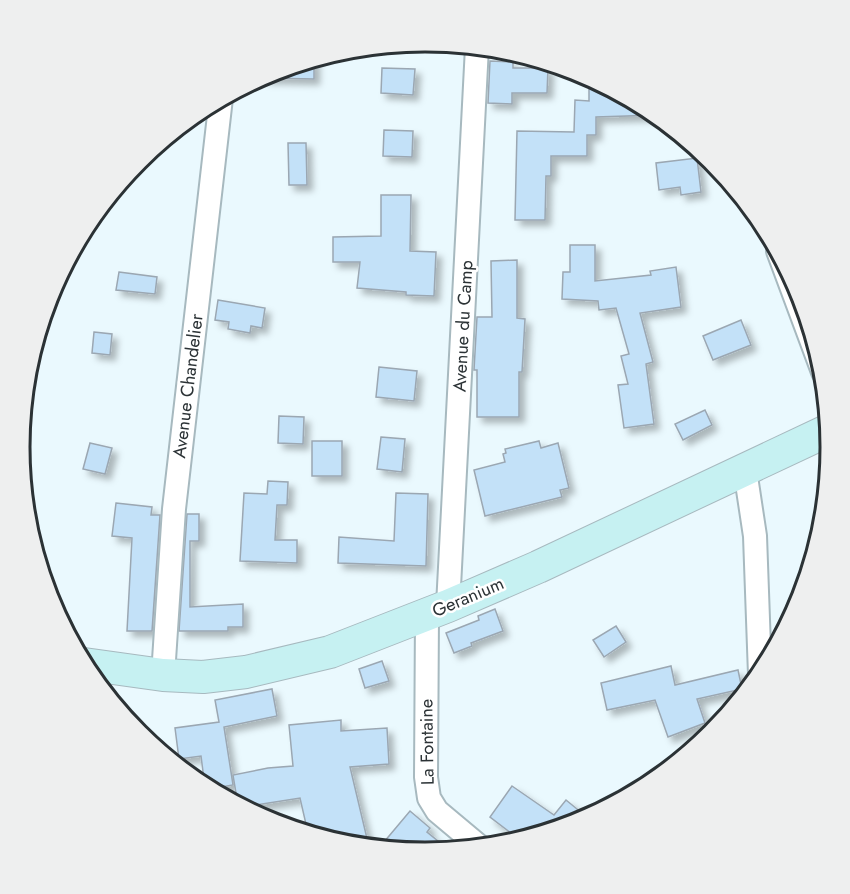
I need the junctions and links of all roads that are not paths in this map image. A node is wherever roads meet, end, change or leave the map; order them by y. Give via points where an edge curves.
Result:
1 (476, 55) edge
2 (220, 110) edge
3 (820, 435) edge
4 (745, 470) junction
5 (437, 610) junction
6 (759, 656) edge
7 (97, 666) edge
8 (163, 675) junction
9 (471, 839) edge

1 - 5 street, Avenue du Camp
2 - 8 street, Avenue Chandelier via 174,509
3 - 4 street, Geranium
4 - 5 street, Geranium
4 - 6 street via 755,536
5 - 8 street, Geranium via 330,652 246,672 203,677
5 - 9 street, La Fontaine via 426,777 429,798 436,811
7 - 8 street, Geranium

